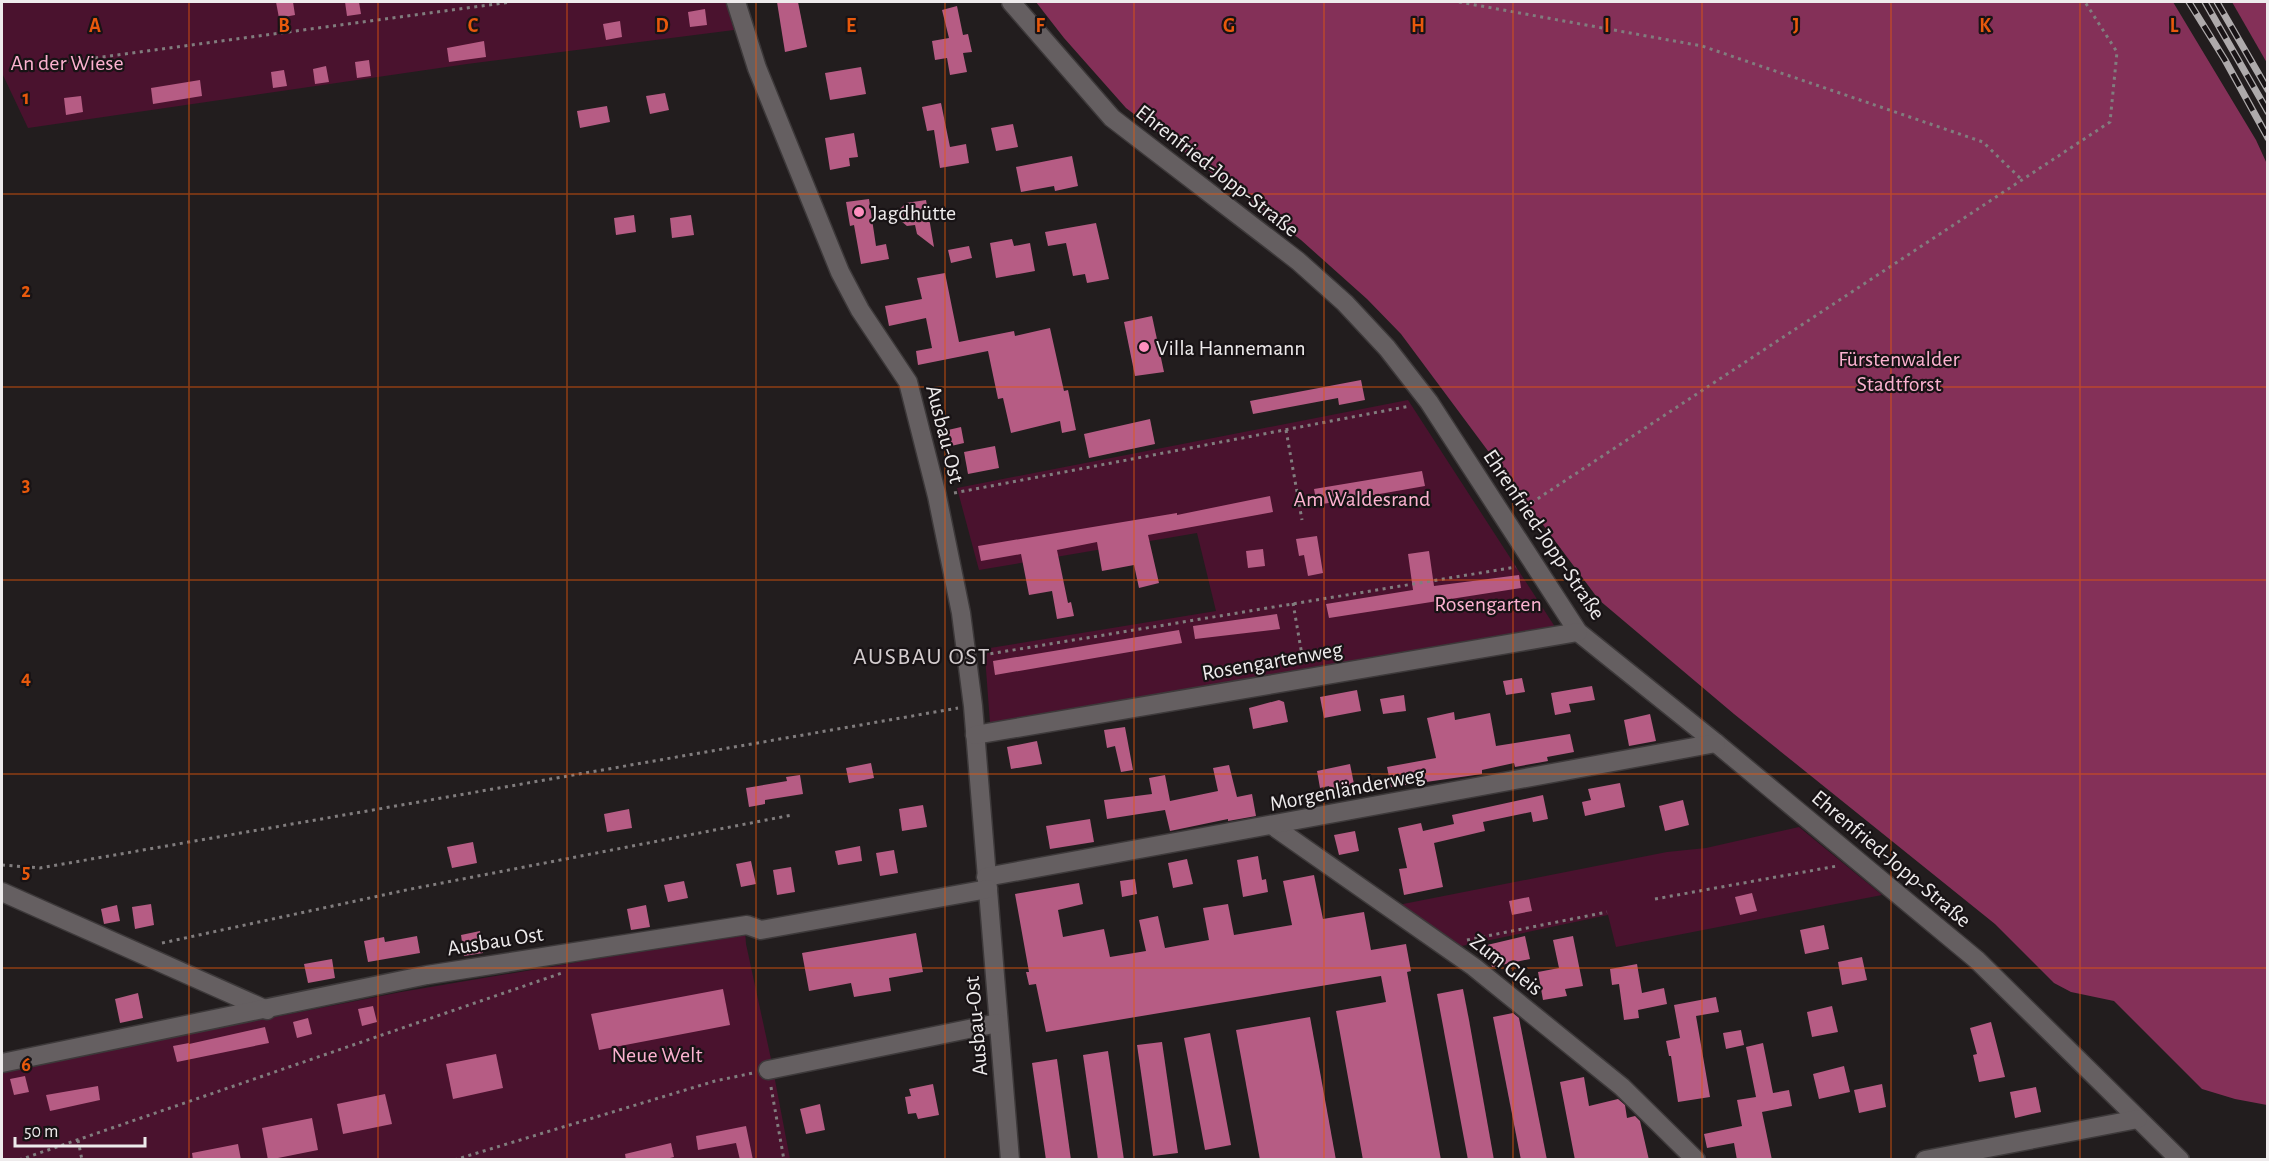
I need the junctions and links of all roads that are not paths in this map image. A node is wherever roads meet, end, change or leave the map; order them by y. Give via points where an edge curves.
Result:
1 (736, 2) edge
2 (1011, 2) edge
3 (1578, 632) junction
4 (975, 735) junction
5 (1716, 743) junction
6 (1273, 826) junction
7 (987, 883) junction
8 (2, 892) edge
9 (267, 1010) junction
10 (998, 1023) junction
11 (2, 1064) edge
12 (768, 1070) road end
13 (2138, 1119) junction
14 (1010, 1160) edge
15 (1696, 1160) edge
16 (1925, 1160) edge
17 (2180, 1160) edge

1 - 4 street, Ausbau-Ost via 757,68 840,272 908,382 938,496 961,613
2 - 3 street, Ehrenfried-Jopp-Straße via 1112,118 1298,261 1387,348 1429,402
3 - 4 street, Rosengartenweg
3 - 5 street, Ehrenfried-Jopp-Straße
4 - 7 street, Ausbau-Ost
5 - 6 street, Morgenländerweg
5 - 13 street, Ehrenfried-Jopp-Straße via 1977,960
6 - 7 street, Morgenländerweg
6 - 15 street, Zum Gleis via 1474,967 1622,1087
7 - 9 street, Ausbau Ost via 761,930 747,925 428,975
7 - 10 street, Ausbau-Ost
8 - 9 street
9 - 11 street, Ausbau Ost
10 - 12 street
10 - 14 street, Ausbau-Ost
13 - 16 street
13 - 17 street, Ehrenfried-Jopp-Straße

